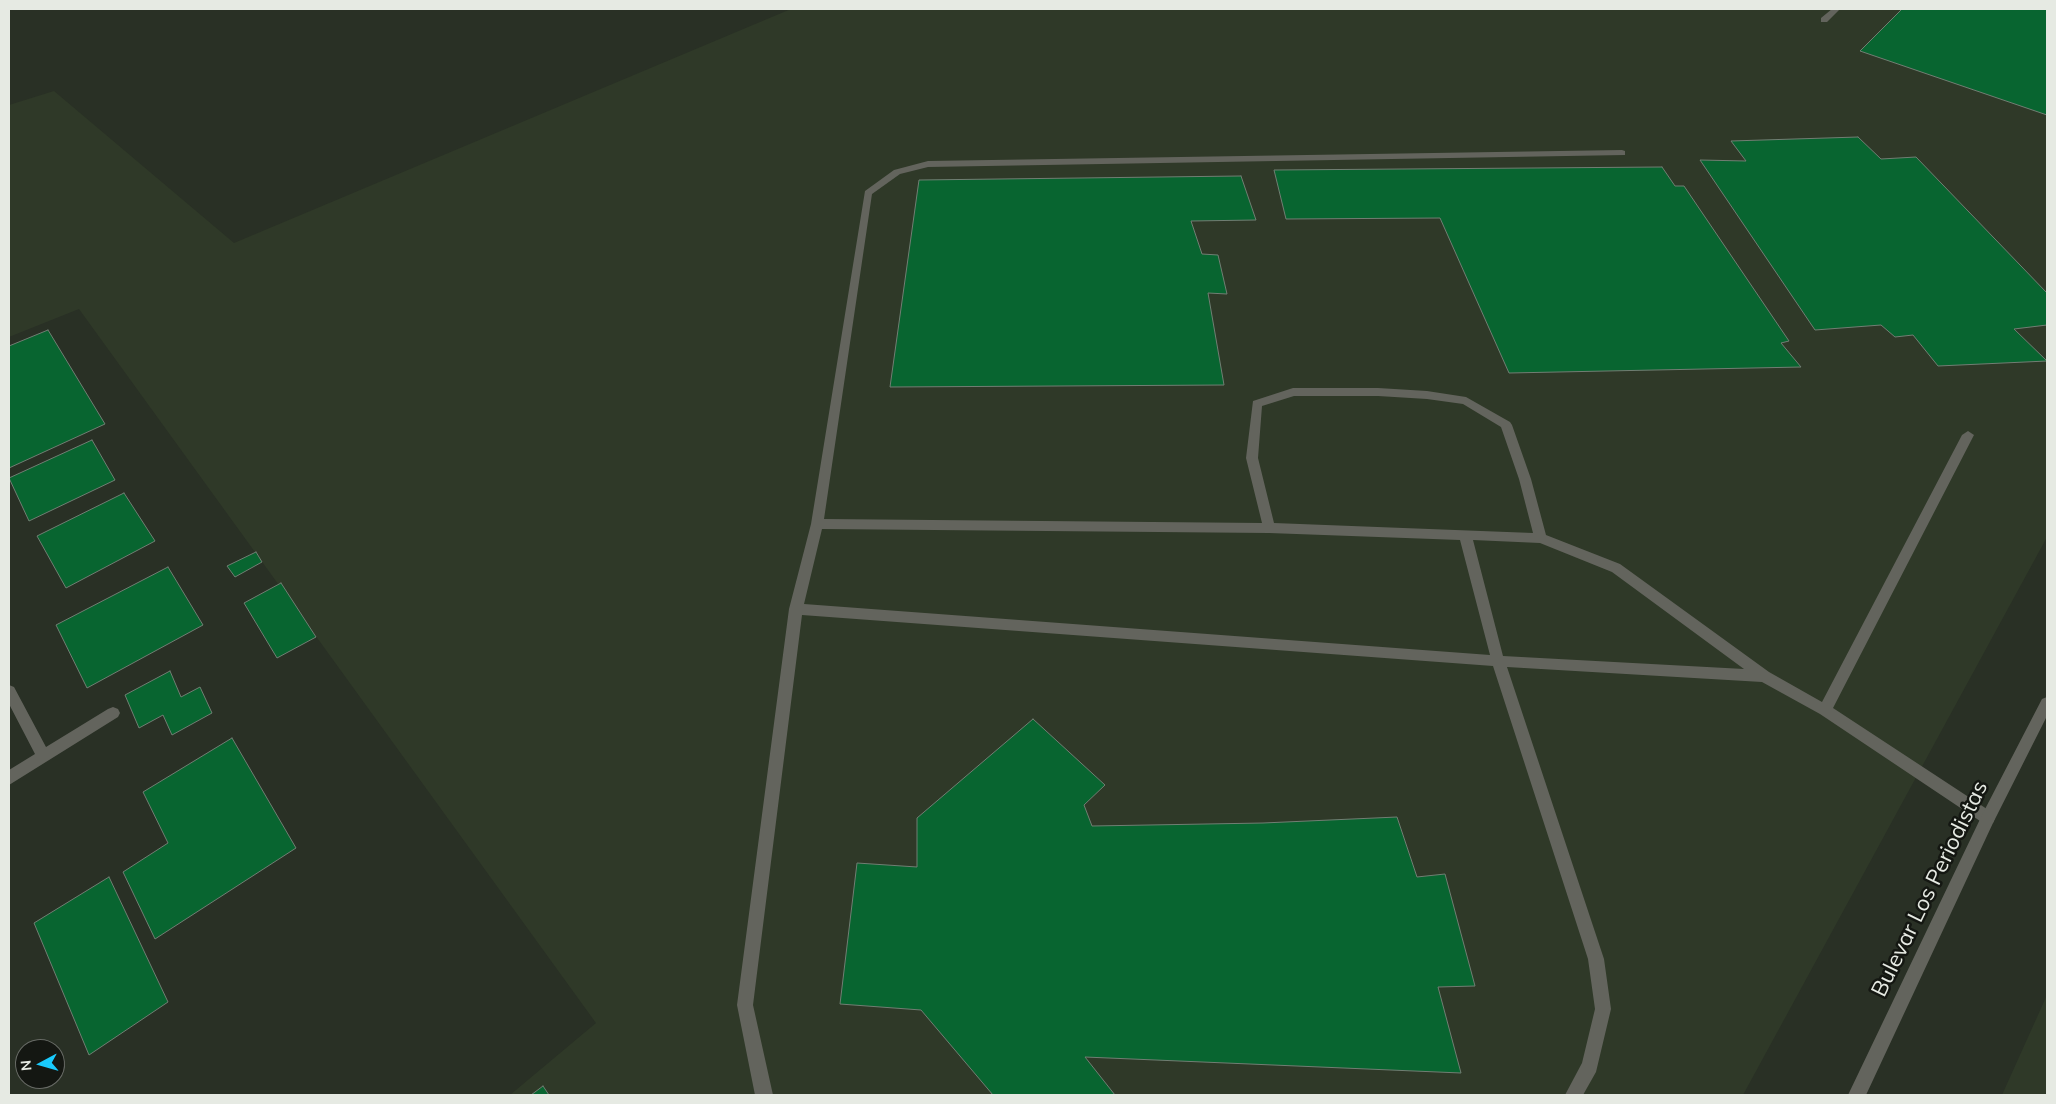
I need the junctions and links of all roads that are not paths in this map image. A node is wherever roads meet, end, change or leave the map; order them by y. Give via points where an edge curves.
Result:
1 (1836, 9) edge
2 (1824, 20) dead end
3 (1622, 153) dead end
4 (1968, 435) dead end
5 (817, 524) junction
6 (1269, 528) junction
7 (1465, 534) junction
8 (1540, 538) junction
9 (796, 609) junction
10 (1498, 661) junction
11 (1764, 676) junction
12 (9, 691) edge
13 (2047, 703) edge
14 (1825, 710) junction
15 (113, 713) dead end
16 (43, 756) junction
17 (9, 778) edge
18 (1988, 818) junction
19 (764, 1095) edge
20 (1574, 1095) edge
21 (1857, 1095) edge

1 - 2 street
3 - 5 street via 928,164 897,172 868,193
4 - 14 street
5 - 6 street
5 - 9 street
6 - 7 street
6 - 8 street via 1252,458 1256,404 1293,392 1378,392 1466,401 1506,425 1525,479
7 - 8 street
7 - 10 street
8 - 11 street via 1616,568
9 - 10 street
9 - 19 street via 746,1005
10 - 11 street
10 - 20 street via 1596,960 1603,1009 1590,1066
11 - 14 street
12 - 16 street
13 - 18 street, Bulevar Los Periodistas
14 - 18 street
15 - 16 street
16 - 17 street
18 - 21 street, Bulevar Los Periodistas

